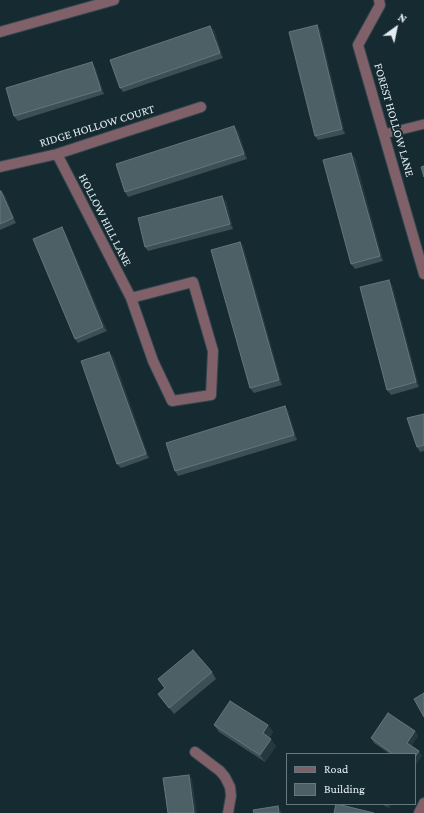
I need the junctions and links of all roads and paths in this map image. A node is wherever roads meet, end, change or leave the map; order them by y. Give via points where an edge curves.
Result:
1 (114, 0) edge
2 (380, 0) edge
3 (0, 32) edge
4 (201, 106) dead end
5 (424, 124) edge
6 (384, 134) junction
7 (57, 154) junction
8 (0, 167) edge
9 (424, 274) edge
10 (131, 298) junction
11 (195, 752) dead end
12 (424, 803) edge
13 (228, 813) edge
14 (420, 813) edge

1 - 3 street
2 - 6 street, FOREST HOLLOW LANE via 380,5 358,45
4 - 7 street, RIDGE HOLLOW COURT
5 - 6 lane
6 - 9 street, FOREST HOLLOW LANE
7 - 8 street, RIDGE HOLLOW COURT
7 - 10 street, HOLLOW HILL LANE
10 - 10 street, HOLLOW HILL LANE via 153,361 172,401 211,394 213,351 193,282
11 - 13 street via 220,771 230,787
12 - 14 street

